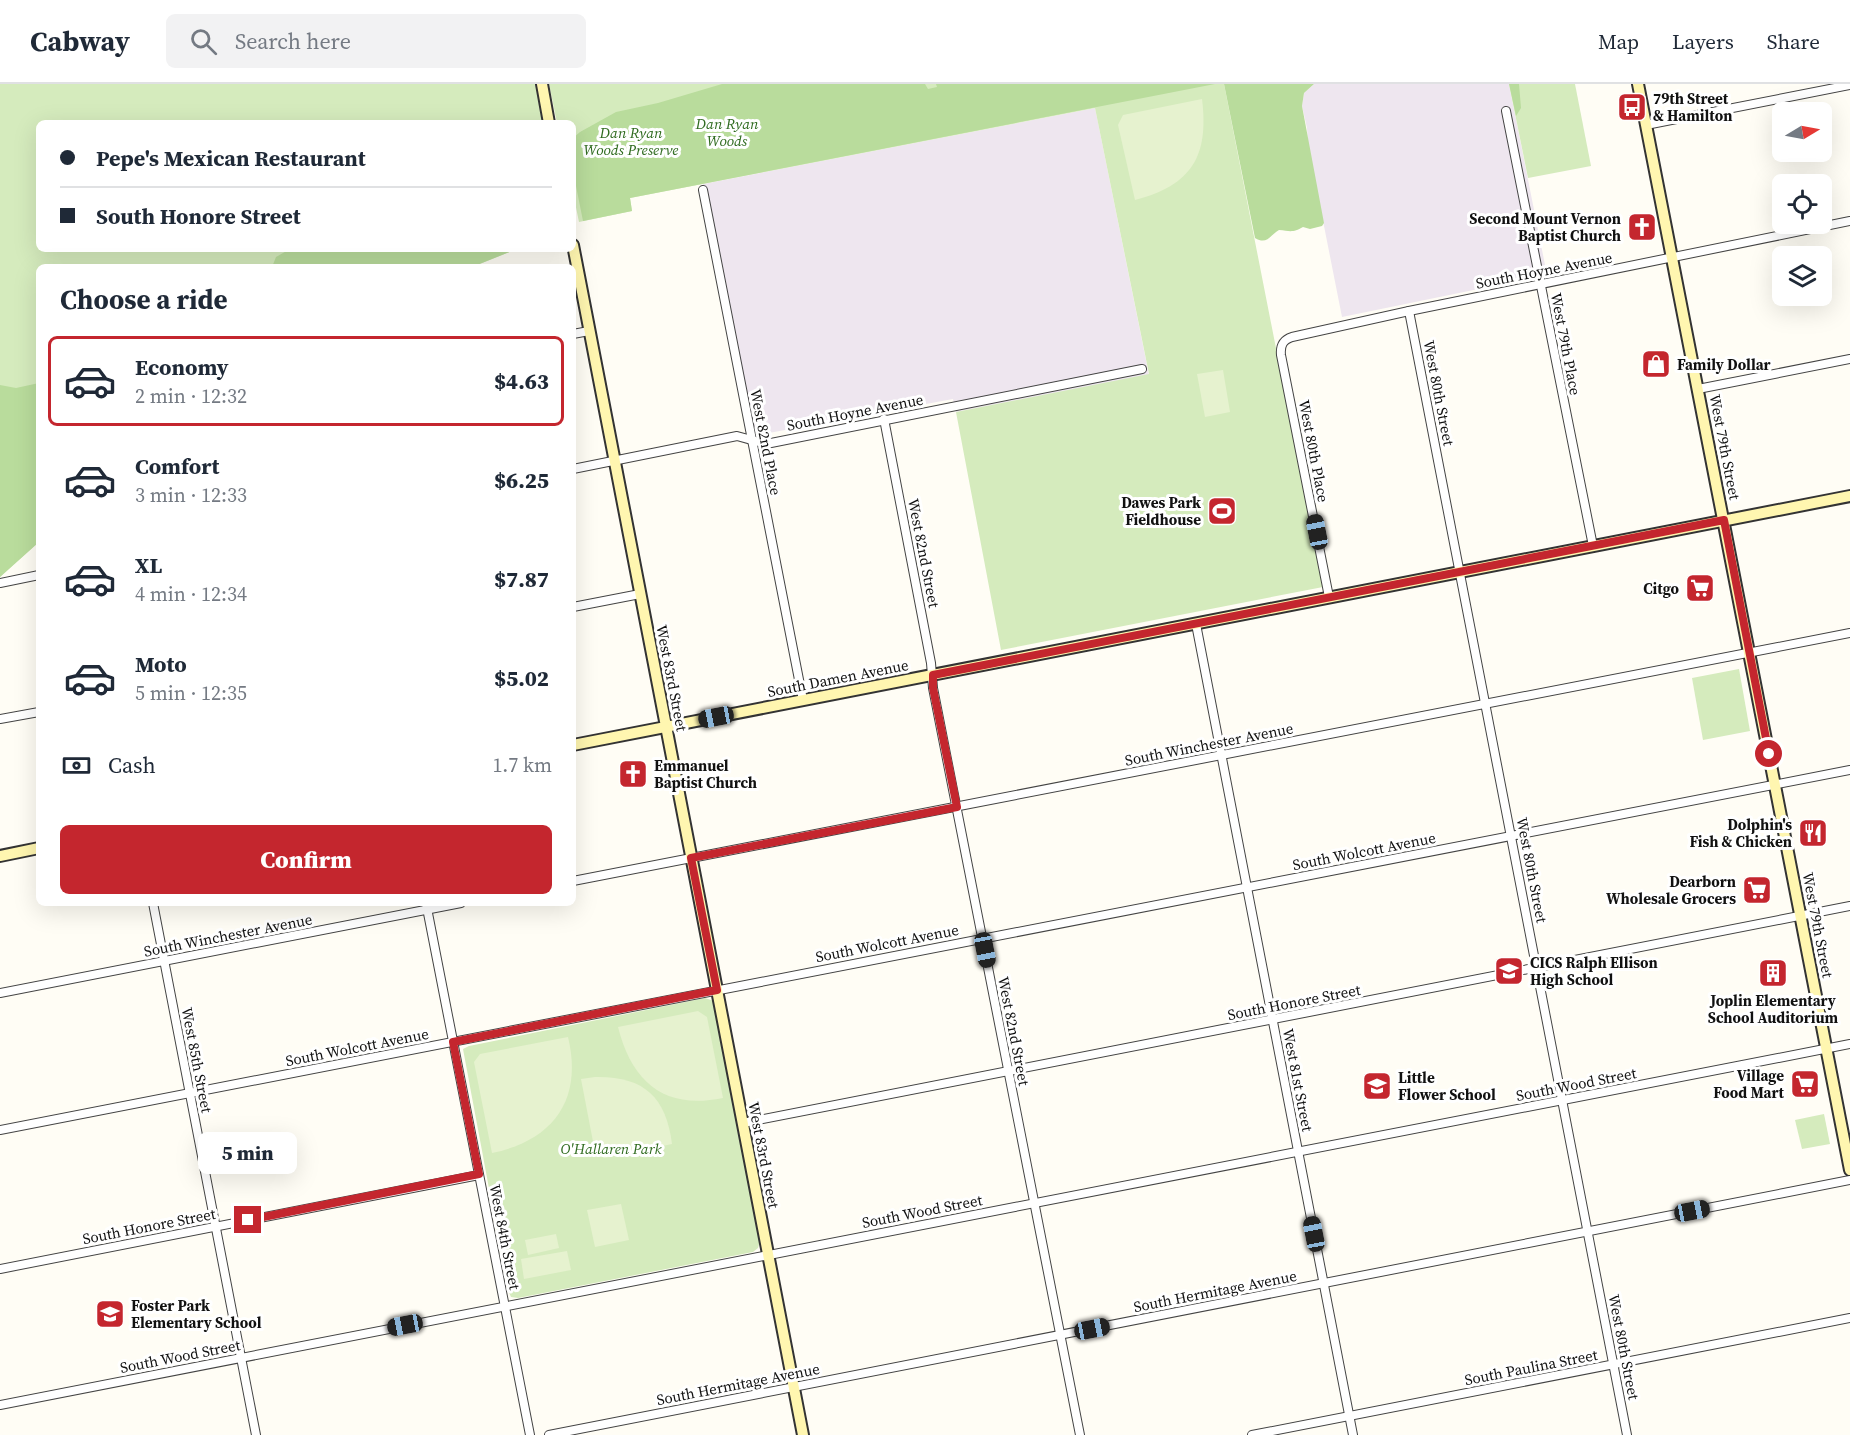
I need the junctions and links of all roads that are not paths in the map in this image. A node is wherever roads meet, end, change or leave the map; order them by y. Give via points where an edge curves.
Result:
1 (542, 84) edge
2 (1638, 84) edge
3 (1850, 85) edge
4 (1506, 111) dead end
5 (548, 120) edge
6 (1646, 125) junction
7 (703, 190) dead end
8 (1850, 222) edge
9 (574, 252) edge
10 (1672, 258) junction
11 (1540, 284) junction
12 (1409, 311) junction
13 (589, 331) junction
14 (576, 333) edge
15 (1282, 345) joint
16 (1850, 358) edge
17 (1142, 369) dead end
18 (1698, 389) junction
19 (884, 419) junction
20 (752, 439) junction
21 (614, 460) junction
22 (576, 468) edge
23 (1850, 496) edge
24 (1724, 520) junction
25 (1593, 546) junction
26 (1460, 572) junction
27 (36, 576) edge
28 (0, 583) edge
29 (640, 594) junction
30 (1329, 597) junction
31 (576, 606) edge
32 (1196, 624) junction
33 (1850, 633) edge
34 (1750, 653) junction
35 (933, 675) junction
36 (803, 700) junction
37 (1486, 704) junction
38 (36, 713) edge
39 (0, 719) edge
40 (666, 727) junction
41 (576, 744) edge
42 (1222, 755) junction
43 (1850, 770) edge
44 (1775, 785) junction
45 (957, 807) junction
46 (1511, 836) junction
47 (36, 849) edge
48 (0, 856) edge
49 (691, 858) junction
50 (576, 880) edge
51 (1247, 887) junction
52 (154, 906) edge
53 (427, 906) edge
54 (1850, 906) edge
55 (1801, 916) junction
56 (982, 938) junction
57 (164, 961) junction
58 (1537, 969) junction
59 (717, 990) junction
60 (0, 993) edge
61 (1273, 1019) junction
62 (453, 1042) junction
63 (1850, 1044) edge
64 (1826, 1048) junction
65 (1008, 1071) junction
66 (190, 1094) junction
67 (1562, 1100) junction
68 (742, 1123) junction
69 (0, 1130) edge
70 (1298, 1151) junction
71 (1850, 1170) edge
72 (479, 1174) junction
73 (1850, 1180) edge
74 (1034, 1203) junction
75 (215, 1226) junction
76 (1588, 1232) junction
77 (768, 1255) junction
78 (0, 1269) edge
79 (1324, 1283) junction
80 (505, 1306) junction
81 (1850, 1318) edge
82 (1060, 1335) junction
83 (241, 1358) junction
84 (1614, 1364) junction
85 (794, 1387) junction
86 (0, 1405) edge
87 (1349, 1416) junction
88 (256, 1435) edge
89 (530, 1435) edge
90 (549, 1435) edge
91 (803, 1435) edge
92 (1080, 1435) edge
93 (1252, 1435) edge
94 (1353, 1435) edge
95 (1628, 1435) edge

1 - 5 street
2 - 6 street, West 79th Street
3 - 6 street
4 - 11 street, West 79th Place
6 - 10 street, West 79th Street
7 - 20 street, West 82nd Place
8 - 10 street, South Hoyne Avenue
9 - 13 street, West 83rd Street
10 - 11 street, South Hoyne Avenue
10 - 18 street, West 79th Street
11 - 12 street, South Hoyne Avenue
11 - 25 street, West 79th Place
12 - 15 street, South Hoyne Avenue via 1292,337
12 - 26 street, West 80th Street
13 - 14 street
13 - 21 street, West 83rd Street
15 - 30 street, West 80th Place
16 - 18 street
17 - 19 street, South Hoyne Avenue
18 - 24 street, West 79th Street
19 - 20 street, South Hoyne Avenue via 766,444
19 - 35 street, West 82nd Street
20 - 21 street, South Hoyne Avenue via 737,436
20 - 36 street, West 82nd Place
21 - 22 street, South Hoyne Avenue
21 - 29 street, West 83rd Street
23 - 24 street, South Damen Avenue
24 - 25 street, South Damen Avenue
24 - 34 street, West 79th Street
25 - 26 street, South Damen Avenue
26 - 30 street, South Damen Avenue
26 - 37 street, West 80th Street
27 - 28 street
29 - 31 street
29 - 40 street, West 83rd Street
30 - 32 street, South Damen Avenue
32 - 35 street, South Damen Avenue
32 - 42 street, West 81st Street
33 - 34 street, South Winchester Avenue
34 - 37 street, South Winchester Avenue
34 - 44 street, West 79th Street
35 - 36 street, South Damen Avenue
35 - 45 street, West 82nd Street
36 - 40 street, South Damen Avenue
37 - 42 street, South Winchester Avenue
37 - 46 street, West 80th Street
38 - 39 street
40 - 41 street, South Damen Avenue
40 - 49 street, West 83rd Street
42 - 45 street, South Winchester Avenue
42 - 51 street, West 81st Street
43 - 44 street, South Wolcott Avenue
44 - 46 street, South Wolcott Avenue
44 - 55 street, West 79th Street
45 - 49 street, South Winchester Avenue
45 - 56 street, West 82nd Street
46 - 51 street, South Wolcott Avenue
46 - 58 street, West 80th Street
47 - 48 street
49 - 50 street, South Winchester Avenue
49 - 59 street, West 83rd Street
51 - 56 street, South Wolcott Avenue
51 - 61 street, West 81st Street
52 - 57 street, West 85th Street
53 - 57 street, South Winchester Avenue
53 - 62 street, West 84th Street
54 - 55 street, South Honore Street
55 - 58 street, South Honore Street
55 - 64 street, West 79th Street
56 - 59 street, South Wolcott Avenue
56 - 65 street, West 82nd Street
57 - 60 street, South Winchester Avenue
57 - 66 street, West 85th Street
58 - 61 street, South Honore Street
58 - 67 street, West 80th Street
59 - 62 street, South Wolcott Avenue
59 - 68 street, West 83rd Street
61 - 65 street, South Honore Street
61 - 70 street, West 81st Street
62 - 66 street, South Wolcott Avenue
62 - 72 street, West 84th Street
63 - 64 street, South Wood Street
64 - 67 street, South Wood Street
64 - 71 street, West 79th Street
65 - 68 street, South Honore Street
65 - 74 street, West 82nd Street
66 - 69 street, South Wolcott Avenue
66 - 75 street, West 85th Street
67 - 70 street, South Wood Street
67 - 76 street, West 80th Street
68 - 77 street, West 83rd Street
70 - 74 street, South Wood Street
70 - 79 street, West 81st Street
72 - 75 street, South Honore Street
72 - 80 street, West 84th Street
73 - 76 street, South Hermitage Avenue
74 - 77 street, South Wood Street
74 - 82 street, West 82nd Street
75 - 78 street, South Honore Street
75 - 83 street, West 85th Street
76 - 79 street, South Hermitage Avenue
76 - 84 street, West 80th Street
77 - 80 street, South Wood Street
77 - 85 street, West 83rd Street
79 - 82 street, South Hermitage Avenue
79 - 87 street, West 81st Street
80 - 83 street, South Wood Street
80 - 89 street, West 84th Street
81 - 84 street, South Paulina Street
82 - 85 street, South Hermitage Avenue
82 - 92 street, West 82nd Street
83 - 86 street, South Wood Street
83 - 88 street, West 85th Street
84 - 87 street, South Paulina Street
84 - 95 street, West 80th Street
85 - 90 street, South Hermitage Avenue
85 - 91 street, West 83rd Street
87 - 93 street, South Paulina Street
87 - 94 street, West 81st Street

